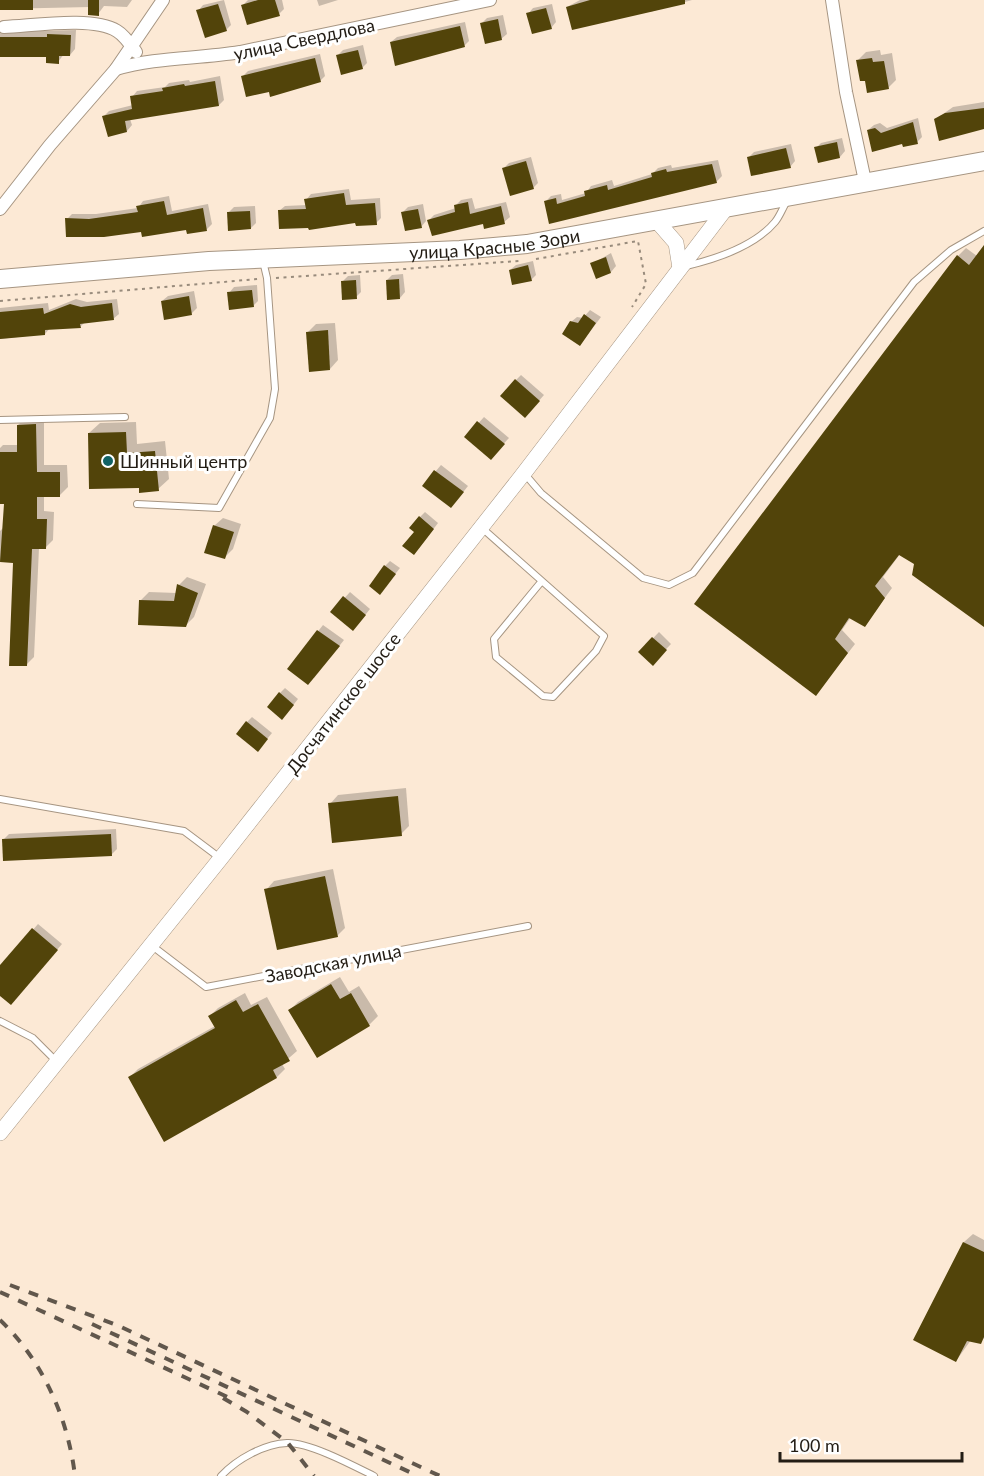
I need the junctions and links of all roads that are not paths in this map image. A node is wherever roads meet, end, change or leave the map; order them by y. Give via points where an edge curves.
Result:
1 (162, 0) edge
2 (490, 0) edge
3 (832, 0) edge
4 (4, 27) dead end
5 (132, 47) junction
6 (142, 61) junction
7 (116, 69) junction
8 (984, 161) edge
9 (865, 182) junction
10 (790, 195) junction
11 (727, 207) junction
12 (0, 209) edge
13 (656, 220) junction
14 (984, 231) edge
15 (262, 258) junction
16 (680, 268) junction
17 (0, 279) edge
18 (125, 417) dead end
19 (0, 420) edge
20 (524, 473) junction
21 (137, 504) dead end
22 (481, 527) junction
23 (542, 582) junction
24 (0, 799) edge
25 (221, 858) junction
26 (528, 926) dead end
27 (151, 944) junction
28 (0, 1021) edge
29 (56, 1062) junction
30 (0, 1133) edge
31 (221, 1476) edge
32 (374, 1476) edge

1 - 5 street
2 - 6 street, улица Свердлова via 240,52
3 - 9 street
4 - 5 street via 106,26 119,31
5 - 6 street
5 - 7 street
6 - 7 street, улица Свердлова
7 - 12 street
8 - 9 main road, улица Красные Зори
9 - 10 main road, улица Красные Зори
10 - 11 main road, улица Красные Зори
10 - 16 lane via 775,222 757,237 710,261
11 - 13 main road, улица Красные Зори
11 - 16 street, Досчатинское шоссе
13 - 15 main road, улица Красные Зори via 496,248
13 - 16 street via 676,243
14 - 20 lane via 934,263 914,282 693,573 669,585 643,578 541,493
15 - 17 main road, улица Красные Зори
15 - 21 lane via 267,278 275,389 270,418 219,508
16 - 20 street, Досчатинское шоссе
18 - 19 lane
20 - 22 street, Досчатинское шоссе
22 - 23 lane
22 - 25 street, Досчатинское шоссе
23 - 23 lane via 604,636 596,651 554,698 543,696 495,657 494,639
24 - 25 lane via 184,831
25 - 27 street, Досчатинское шоссе
26 - 27 lane, Заводская улица via 206,987
27 - 29 street, Досчатинское шоссе
28 - 29 lane via 33,1038
29 - 30 street, Досчатинское шоссе
31 - 32 lane via 255,1451 288,1443 331,1455

